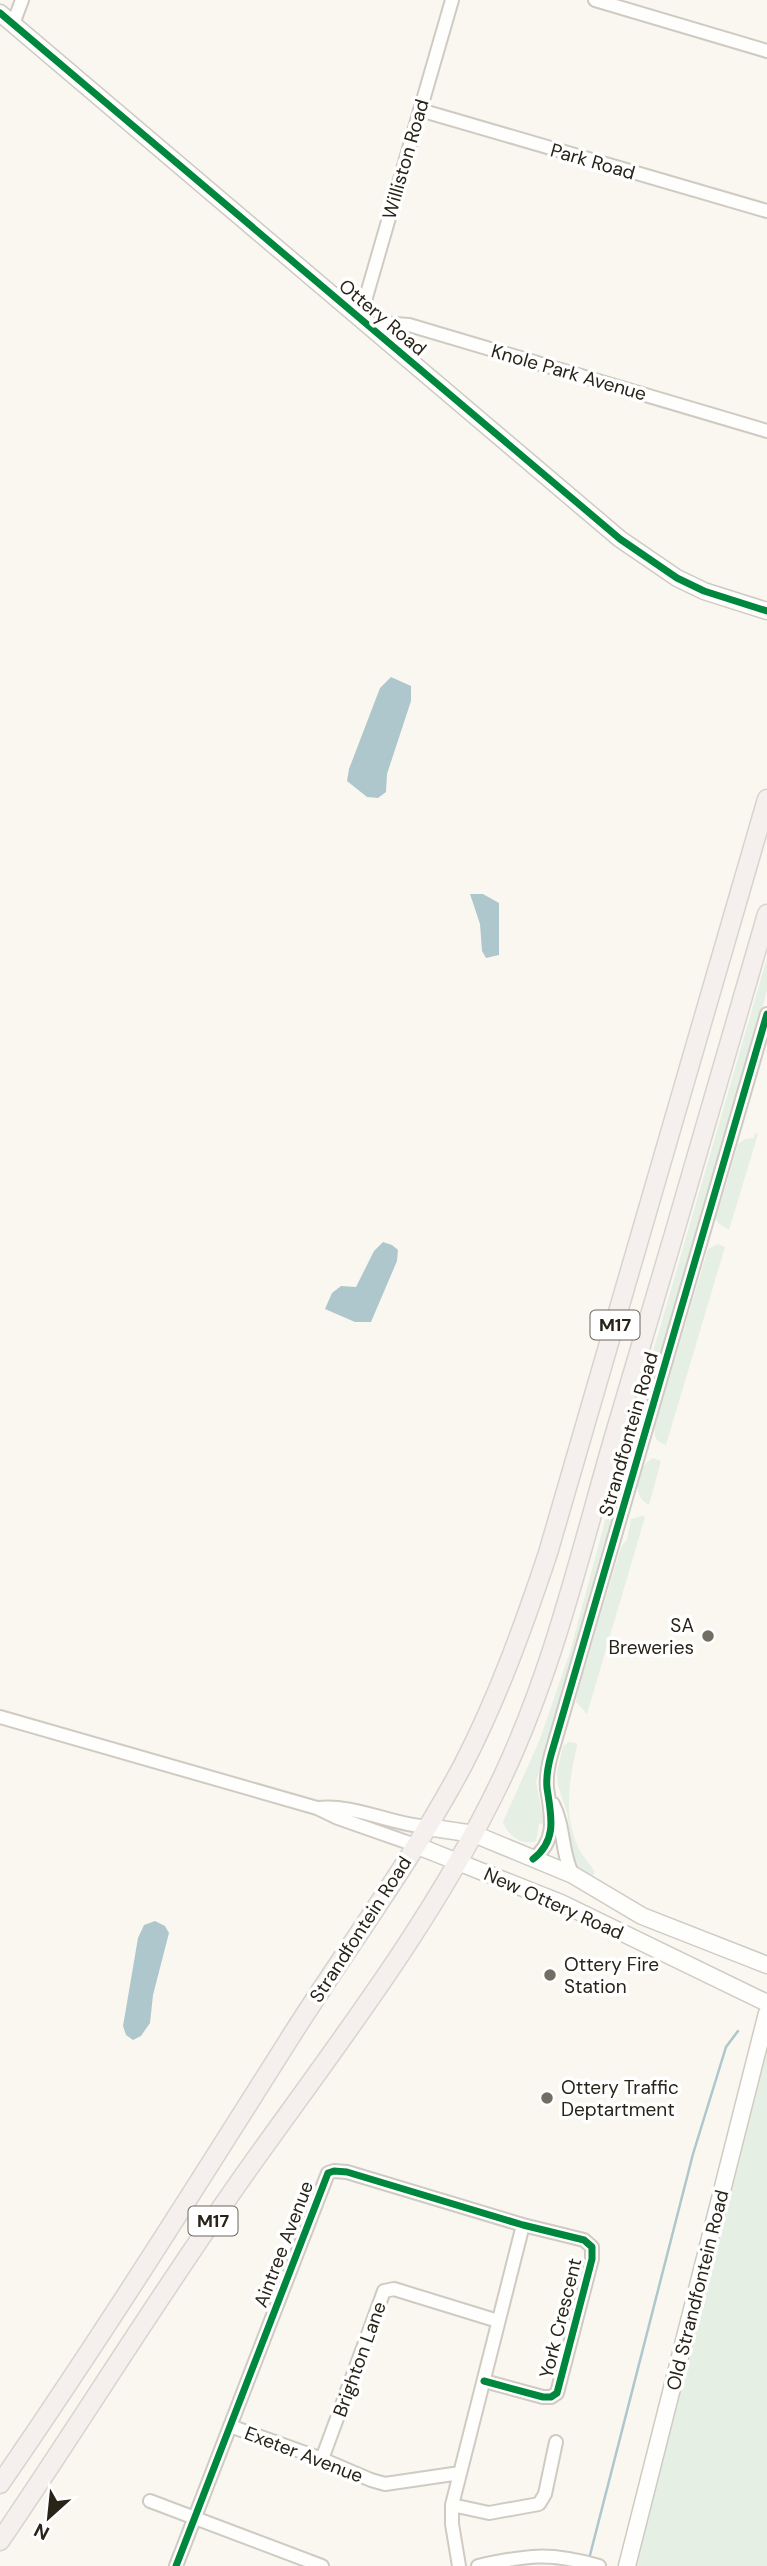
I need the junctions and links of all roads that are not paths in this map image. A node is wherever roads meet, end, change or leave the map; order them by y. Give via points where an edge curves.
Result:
1 (22, 0) edge
2 (452, 0) edge
3 (595, 0) edge
4 (6, 19) edge
5 (767, 51) edge
6 (420, 110) junction
7 (767, 211) edge
8 (364, 322) junction
9 (767, 431) edge
10 (767, 611) edge
11 (767, 799) edge
12 (767, 914) edge
13 (767, 1014) edge
14 (0, 1717) edge
15 (549, 1798) junction
16 (317, 1808) junction
17 (427, 1827) junction
18 (474, 1834) junction
19 (415, 1845) junction
20 (533, 1859) junction
21 (458, 1861) junction
22 (573, 1875) junction
23 (767, 1965) edge
24 (767, 2003) edge
25 (767, 2013) edge
26 (523, 2225) junction
27 (498, 2321) junction
28 (484, 2381) junction
29 (230, 2426) junction
30 (555, 2442) dead end
31 (322, 2459) junction
32 (460, 2473) junction
33 (0, 2484) edge
34 (150, 2501) dead end
35 (452, 2505) junction
36 (195, 2517) junction
37 (0, 2541) edge
38 (296, 2561) edge
39 (519, 2561) edge
40 (176, 2566) edge
41 (322, 2566) edge
42 (459, 2566) edge
43 (478, 2566) edge
44 (599, 2566) edge
45 (627, 2566) edge

1 - 4 street
2 - 6 street, Williston Road
3 - 5 street
4 - 8 street, Ottery Road
6 - 7 street, Park Road
6 - 8 street, Williston Road
8 - 9 street, Knole Park Avenue via 409,325
8 - 10 street, Ottery Road via 654,565 700,589
11 - 17 main road, Strandfontein Road / M17 via 530,1608 487,1714
12 - 18 main road, Strandfontein Road / M17 via 558,1636 522,1734
13 - 15 street, Strandfontein Road via 551,1755
14 - 16 street
15 - 20 street, Strandfontein Road via 550,1838
15 - 22 street, Strandfontein Road via 559,1815
16 - 17 street via 332,1806
16 - 19 street
17 - 18 street, New Ottery Road
17 - 19 main road, Strandfontein Road / M17
18 - 20 street, New Ottery Road
18 - 21 main road, Strandfontein Road / M17
19 - 21 street, New Ottery Road
19 - 33 main road, Strandfontein Road / M17
20 - 22 street, New Ottery Road
21 - 24 street, New Ottery Road via 561,1903
21 - 37 main road, Strandfontein Road / M17
22 - 23 street, New Ottery Road via 642,1916
25 - 45 street, Old Strandfontein Road
26 - 27 street
26 - 28 street, York Crescent via 589,2243 593,2252 586,2285 557,2393 543,2398
26 - 29 street, Aintree Avenue via 347,2172 328,2174
27 - 28 street
27 - 31 street, Brighton Lane via 394,2289 384,2291
28 - 32 street
29 - 31 street, Exeter Avenue
29 - 36 street, Aintree Avenue
30 - 35 street via 539,2504 489,2513
31 - 32 street, Exeter Avenue via 385,2484
32 - 35 street
34 - 36 street
35 - 42 street
36 - 38 street
36 - 40 street, Aintree Avenue
38 - 41 street
39 - 43 street
39 - 44 street via 550,2556

